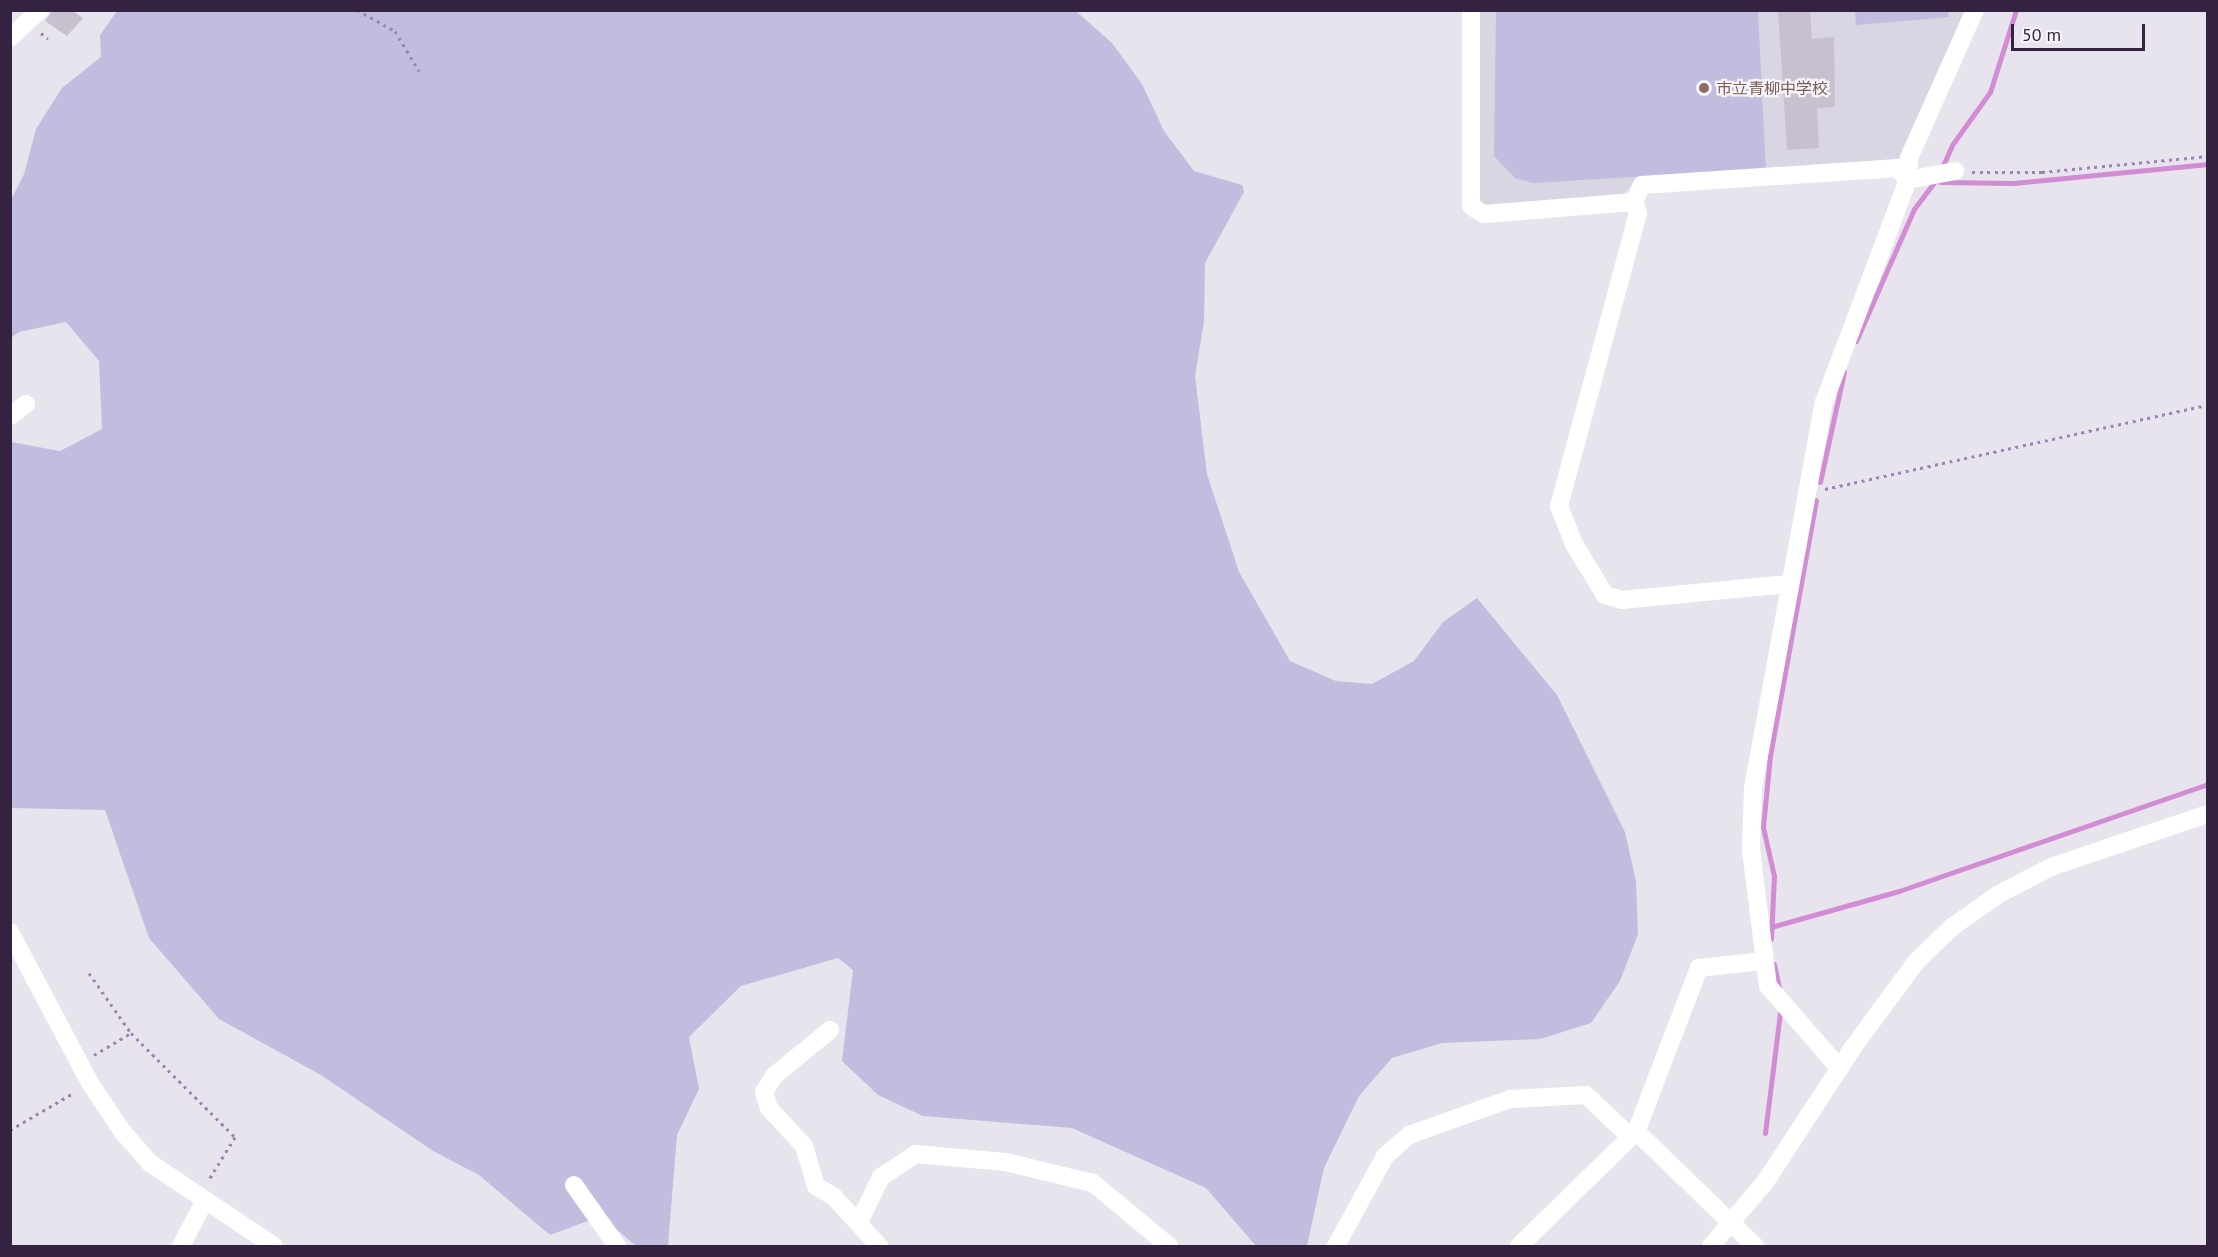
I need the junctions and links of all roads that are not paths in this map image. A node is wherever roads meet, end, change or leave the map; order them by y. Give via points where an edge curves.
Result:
1 (40, 10) edge
2 (1472, 10) edge
3 (1975, 10) edge
4 (10, 38) edge
5 (1955, 171) road end
6 (1908, 180) junction
7 (1634, 202) junction
8 (26, 404) dead end
9 (10, 416) edge
10 (1788, 584) junction
11 (2208, 814) edge
12 (10, 933) edge
13 (1762, 961) junction
14 (830, 1030) dead end
15 (1840, 1069) junction
16 (1636, 1132) junction
17 (574, 1185) dead end
18 (201, 1199) junction
19 (859, 1222) junction
20 (1728, 1224) junction
21 (181, 1246) edge
22 (274, 1246) edge
23 (617, 1246) edge
24 (879, 1246) edge
25 (1169, 1246) edge
26 (1336, 1246) edge
27 (1519, 1246) edge
28 (1710, 1246) edge
29 (1755, 1246) edge

1 - 4 street
2 - 7 street via 1471,206 1484,214
3 - 6 street via 1909,158
5 - 6 street
6 - 7 street via 1897,168 1642,185
6 - 10 street via 1824,402
7 - 10 street via 1638,213 1559,506 1574,544 1605,595 1622,600
8 - 9 street
10 - 13 street via 1750,818
11 - 15 street via 2050,867 1999,894 1952,927 1916,962
12 - 18 street via 90,1083 122,1131 150,1163
13 - 15 street via 1768,986
13 - 16 street via 1699,968
14 - 19 street via 774,1076 764,1092 769,1108 804,1146 816,1186
15 - 20 street via 1766,1181
16 - 20 street
16 - 26 street via 1626,1133 1586,1095 1510,1099 1409,1135 1384,1156
16 - 27 street
17 - 23 street
18 - 21 street
18 - 22 street
19 - 24 street
19 - 25 street via 881,1177 916,1154 1006,1162 1093,1183
20 - 28 street
20 - 29 street

